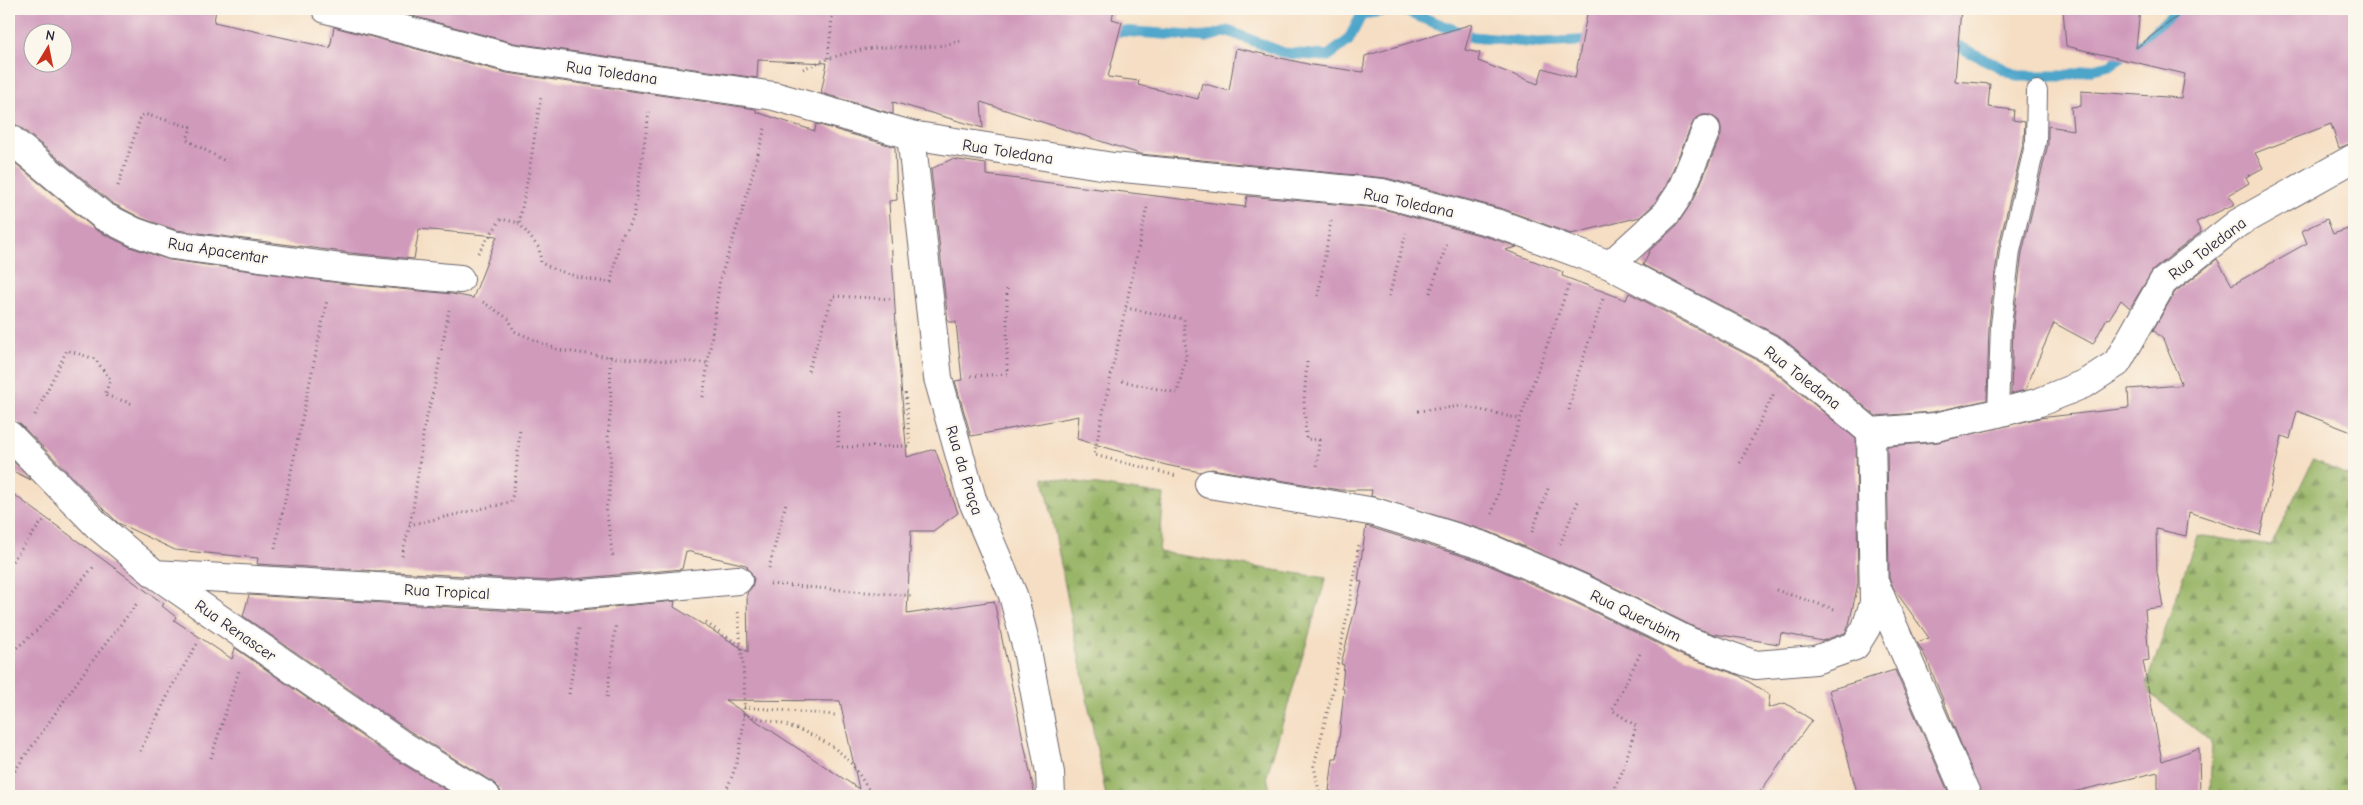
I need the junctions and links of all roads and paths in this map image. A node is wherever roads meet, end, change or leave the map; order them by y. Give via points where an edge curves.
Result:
1 (326, 9) edge
2 (833, 9) edge
3 (963, 40) dead end
4 (828, 58) junction
5 (546, 63) junction
6 (802, 70) dead end
7 (655, 78) junction
8 (2037, 91) dead end
9 (774, 96) junction
10 (1706, 130) dead end
11 (911, 135) junction
12 (9, 138) edge
13 (2354, 158) edge
14 (224, 160) dead end
15 (108, 218) junction
16 (1332, 218) dead end
17 (1146, 220) dead end
18 (519, 223) junction
19 (1408, 225) dead end
20 (1448, 242) dead end
21 (1580, 254) junction
22 (1610, 265) junction
23 (333, 266) junction
24 (460, 279) junction
25 (1007, 287) dead end
26 (1430, 294) dead end
27 (1318, 296) dead end
28 (1389, 296) dead end
29 (1603, 298) dead end
30 (896, 299) dead end
31 (1126, 308) junction
32 (610, 356) junction
33 (1307, 362) dead end
34 (707, 363) junction
35 (808, 371) dead end
36 (938, 378) junction
37 (1122, 380) dead end
38 (1776, 390) dead end
39 (703, 397) dead end
40 (133, 404) dead end
41 (1569, 410) dead end
42 (839, 411) dead end
43 (1418, 411) dead end
44 (1998, 413) junction
45 (1520, 419) junction
46 (520, 430) dead end
47 (1871, 432) junction
48 (13, 439) edge
49 (910, 446) dead end
50 (1740, 463) dead end
51 (1316, 471) dead end
52 (1209, 484) joint
53 (1549, 486) dead end
54 (65, 492) junction
55 (1579, 499) dead end
56 (786, 503) dead end
57 (409, 525) junction
58 (1531, 534) dead end
59 (115, 540) junction
60 (1359, 540) dead end
61 (1482, 546) junction
62 (1556, 553) dead end
63 (9, 565) edge
64 (157, 576) junction
65 (738, 580) joint
66 (269, 581) junction
67 (1874, 582) junction
68 (765, 583) junction
69 (398, 588) junction
70 (1776, 590) dead end
71 (914, 596) dead end
72 (618, 603) junction
73 (738, 610) dead end
74 (1842, 611) dead end
75 (218, 618) junction
76 (706, 623) dead end
77 (1654, 624) junction
78 (580, 627) dead end
79 (251, 641) junction
80 (742, 646) junction
81 (9, 654) edge
82 (569, 694) dead end
83 (607, 697) dead end
84 (744, 706) junction
85 (743, 715) junction
86 (835, 715) dead end
87 (140, 751) dead end
88 (211, 758) dead end
89 (9, 780) edge
90 (486, 796) edge
91 (723, 796) edge
92 (873, 796) edge
93 (1051, 796) edge
94 (1320, 796) edge
95 (1611, 796) edge
96 (1967, 796) edge

1 - 5 street, Rua Toledana via 511,58
2 - 4 path
3 - 4 path via 947,46 874,48
4 - 6 path
5 - 7 street, Rua Toledana
5 - 18 path
7 - 9 street, Rua Toledana
7 - 18 path via 633,219 620,239 611,282 560,272 541,263 540,248
8 - 44 lane via 2036,141 2022,196 2001,325
9 - 11 street, Rua Toledana
9 - 34 path via 720,280
10 - 22 street via 1671,207
11 - 21 street, Rua Toledana via 1113,167 1382,193 1499,224
11 - 36 street, Rua da Praça
12 - 15 street, Rua Apacentar
13 - 44 street, Rua Toledana via 2238,223 2163,282 2117,363 2086,382 2040,402
14 - 15 path via 187,140 191,128 144,114
15 - 23 street, Rua Apacentar via 135,232 172,244
16 - 27 path
17 - 31 path
18 - 24 path via 501,219
19 - 28 path
20 - 26 path
21 - 22 street, Rua Toledana
21 - 45 path
22 - 47 street, Rua Toledana via 1774,351
23 - 24 street, Rua Apacentar
23 - 66 path
24 - 32 path via 466,295 486,303 509,319 514,331 558,350
24 - 57 path via 450,308 424,428
25 - 36 path via 1007,374
29 - 41 path
30 - 35 path via 833,296
31 - 37 path via 1184,319 1186,357 1177,393
31 - 52 path via 1094,455
32 - 34 path
32 - 72 path via 608,437 611,455 606,508
33 - 51 path via 1304,400 1306,439 1318,440
34 - 39 path
36 - 93 street, Rua da Praça via 972,499 1013,595 1026,645 1050,774
38 - 50 path
40 - 48 path via 105,394 110,379 95,359 67,350 39,408
42 - 49 path via 838,447
43 - 45 path via 1463,406
44 - 47 street, Rua Toledana via 1935,427
45 - 61 path
46 - 57 path via 511,502
47 - 67 street, Rua Querubim
48 - 54 street, Rua Renascer
52 - 61 street, Rua Querubim via 1375,512
53 - 58 path
54 - 59 street, Rua Renascer
54 - 63 path
55 - 62 path
56 - 68 path
57 - 69 path
59 - 64 street, Rua Renascer
59 - 81 path via 50,619
60 - 94 path via 1350,605 1314,766
61 - 77 street, Rua Querubim via 1581,588
64 - 66 street, Rua Tropical
64 - 75 street, Rua Renascer
64 - 89 path via 87,668
65 - 68 path
65 - 72 street, Rua Tropical
66 - 69 street, Rua Tropical
67 - 77 street, Rua Querubim via 1874,603 1866,628 1855,646 1815,660 1756,665 1690,642
67 - 96 street
68 - 71 path
69 - 72 street, Rua Tropical
70 - 74 path
72 - 83 path
73 - 80 path
75 - 79 street, Rua Renascer
75 - 87 path via 192,650
76 - 80 path
77 - 95 path via 1612,710 1636,726 1623,770
78 - 82 path
79 - 88 path via 229,695
79 - 90 street, Rua Renascer via 402,745
80 - 84 path
84 - 85 path
84 - 86 path
85 - 91 path via 740,744
85 - 92 path via 814,736 844,756

